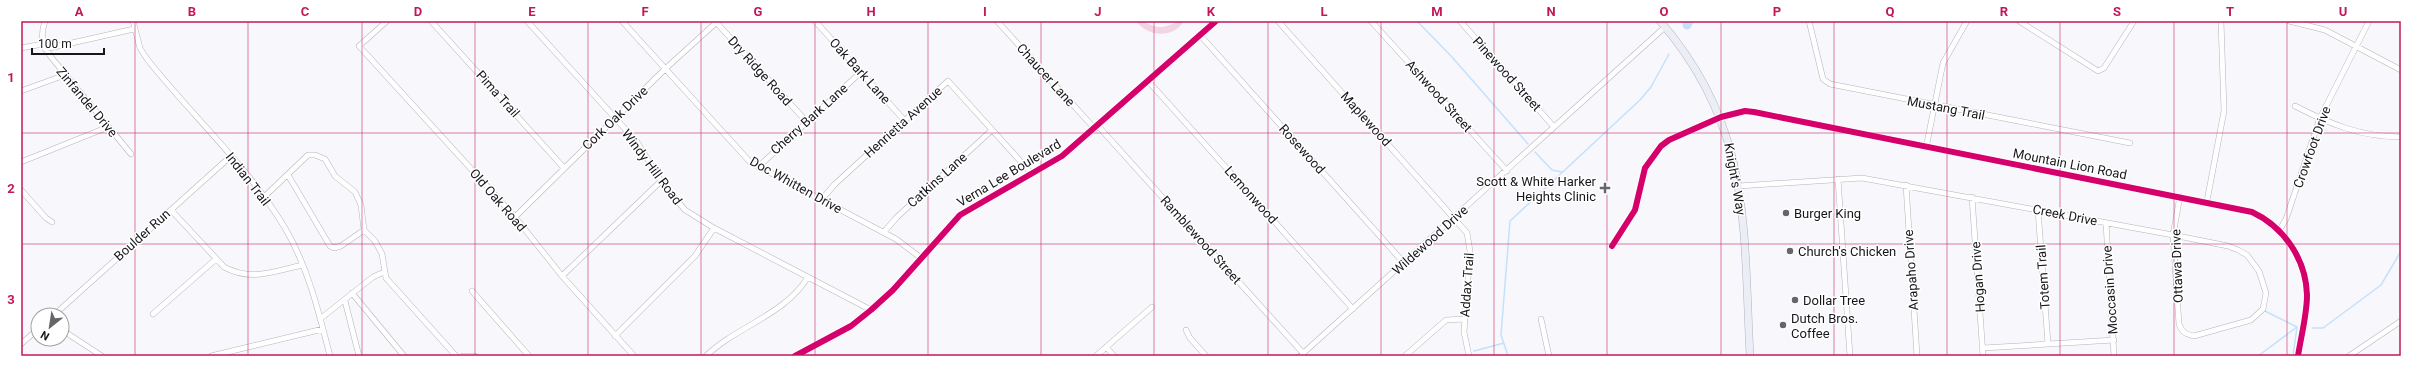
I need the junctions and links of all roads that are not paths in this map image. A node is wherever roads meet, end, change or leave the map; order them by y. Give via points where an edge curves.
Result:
1 (45, 21) edge
2 (132, 21) edge
3 (386, 21) edge
4 (431, 21) edge
5 (527, 21) edge
6 (622, 21) edge
7 (716, 21) edge
8 (815, 21) edge
9 (997, 21) edge
10 (1216, 21) edge
11 (1278, 21) edge
12 (1371, 21) edge
13 (1460, 21) edge
14 (1660, 21) edge
15 (1809, 21) edge
16 (1967, 21) edge
17 (2019, 21) edge
18 (2134, 21) edge
19 (2221, 21) edge
20 (2289, 21) edge
21 (2369, 21) edge
22 (1665, 27) junction
23 (134, 29) junction
24 (1200, 35) junction
25 (44, 46) junction
26 (2357, 46) junction
27 (21, 48) edge
28 (665, 69) junction
29 (2401, 70) edge
30 (861, 72) junction
31 (65, 75) junction
32 (1149, 82) junction
33 (21, 91) edge
34 (1935, 106) junction
35 (2295, 106) dead end
36 (1721, 117) junction
37 (2320, 118) junction
38 (615, 119) junction
39 (806, 121) junction
40 (905, 121) junction
41 (108, 127) junction
42 (1554, 127) junction
43 (1096, 128) junction
44 (992, 130) junction
45 (2401, 138) edge
46 (2130, 143) dead end
47 (1926, 148) junction
48 (131, 154) dead end
49 (231, 156) junction
50 (21, 162) edge
51 (758, 167) junction
52 (564, 168) junction
53 (1507, 171) junction
54 (1031, 173) junction
55 (288, 175) junction
56 (1838, 179) junction
57 (661, 180) junction
58 (1906, 185) junction
59 (1739, 186) junction
60 (21, 190) edge
61 (2180, 196) junction
62 (264, 197) junction
63 (1972, 197) junction
64 (821, 200) junction
65 (2207, 201) junction
66 (170, 210) junction
67 (2038, 210) junction
68 (515, 217) junction
69 (1455, 218) junction
70 (52, 222) dead end
71 (2106, 223) junction
72 (714, 228) junction
73 (364, 230) junction
74 (2279, 231) junction
75 (884, 232) junction
76 (2173, 235) junction
77 (1612, 246) dead end
78 (921, 258) junction
79 (216, 259) junction
80 (1404, 263) junction
81 (303, 265) junction
82 (384, 272) junction
83 (562, 276) junction
84 (808, 277) junction
85 (472, 291) dead end
86 (352, 293) junction
87 (345, 301) junction
88 (63, 307) edge
89 (1152, 307) dead end
90 (1353, 309) junction
91 (871, 310) junction
92 (153, 314) dead end
93 (1464, 318) junction
94 (320, 319) junction
95 (1541, 320) dead end
96 (2401, 321) edge
97 (323, 329) junction
98 (1186, 330) dead end
99 (2186, 334) joint
100 (70, 335) edge
101 (30, 336) edge
102 (615, 336) junction
103 (2114, 340) junction
104 (21, 344) edge
105 (2048, 344) junction
106 (1106, 348) junction
107 (1983, 348) junction
108 (1302, 355) edge
109 (102, 356) edge
110 (211, 356) edge
111 (330, 356) edge
112 (359, 356) edge
113 (404, 356) edge
114 (456, 356) edge
115 (463, 356) edge
116 (475, 356) edge
117 (529, 356) edge
118 (634, 356) edge
119 (706, 356) edge
120 (795, 356) edge
121 (1096, 356) edge
122 (1114, 356) edge
123 (1206, 356) edge
124 (1405, 356) edge
125 (1469, 356) edge
126 (1549, 356) edge
127 (1750, 356) edge
128 (1850, 356) edge
129 (1917, 356) edge
130 (1983, 356) edge
131 (2114, 356) edge
132 (2298, 356) edge
133 (2349, 356) edge

1 - 25 street via 42,37
2 - 23 street, Indian Trail
3 - 68 street, Old Oak Road via 359,46
4 - 52 street, Pima Trail
5 - 38 street, Windy Hill Road
6 - 28 street, Doc Whitten Drive
7 - 28 street, Cork Oak Drive
7 - 39 street, Dry Ridge Road
8 - 30 street, Oak Bark Lane
9 - 43 street, Chaucer Lane
10 - 24 street, Verna Lee Boulevard
11 - 69 street, Maplewood
12 - 53 street, Ashwood Street
13 - 42 street, Pinewood Street
14 - 22 main road, Knight's Way
15 - 34 street, Mustang Trail via 1825,82
16 - 34 street via 1943,63
17 - 18 street via 2098,70 2101,70
19 - 65 street via 2224,111
20 - 26 street via 2325,30
21 - 26 street, Crowfoot Drive
22 - 36 main road, Knight's Way via 1702,77
22 - 42 street, Wildewood Drive
23 - 25 street
23 - 49 street, Indian Trail via 140,48 165,81
24 - 32 street, Verna Lee Boulevard
24 - 80 street, Rosewood
25 - 27 street
25 - 31 street, Zinfandel Drive
26 - 29 street
26 - 37 street, Crowfoot Drive
28 - 38 street, Cork Oak Drive
28 - 51 street, Doc Whitten Drive via 743,156
30 - 39 street, Cherry Bark Lane
30 - 40 street, Oak Bark Lane
31 - 33 street
31 - 41 street, Zinfandel Drive
32 - 43 street, Verna Lee Boulevard
32 - 90 street, Lemonwood
34 - 46 street, Mustang Trail
34 - 47 street
35 - 37 street
36 - 47 street, Mountain Lion Road via 1745,111 1754,112
36 - 59 main road, Knight's Way
36 - 77 street, Mountain Lion Road via 1668,140 1653,154 1645,168 1635,210
37 - 45 street via 2356,133
37 - 74 street, Crowfoot Drive via 2286,219
38 - 52 street, Cork Oak Drive
38 - 57 street, Windy Hill Road via 637,142
39 - 51 street, Cherry Bark Lane
40 - 44 street, Henrietta Avenue via 948,81
40 - 64 street, Henrietta Avenue via 835,184
41 - 48 street, Zinfandel Drive
41 - 50 street
42 - 53 street, Wildewood Drive
43 - 54 street, Verna Lee Boulevard via 1062,156
43 - 108 street, Ramblewood Street
44 - 54 street, Henrietta Avenue
44 - 75 street, Catkins Lane via 897,216
47 - 61 street, Mountain Lion Road
49 - 62 street, Indian Trail
49 - 66 street, Boulder Run
51 - 64 street, Doc Whitten Drive
52 - 68 street, Cork Oak Drive
53 - 69 street, Wildewood Drive
54 - 78 street, Verna Lee Boulevard via 960,215
55 - 62 street
55 - 73 street via 330,246 341,246
55 - 73 street via 308,155 325,159 335,176 355,192 361,205
56 - 58 street, Creek Drive via 1862,178
56 - 59 street, Creek Drive
56 - 128 street
57 - 72 street, Windy Hill Road via 685,210
57 - 83 street
58 - 63 street, Creek Drive
58 - 129 street, Arapaho Drive
59 - 127 main road, Knight's Way
60 - 70 street
61 - 65 street, Mountain Lion Road
61 - 76 street, Ottawa Drive
62 - 81 street, Indian Trail via 285,228
63 - 67 street, Creek Drive
63 - 107 street, Hogan Drive
64 - 75 street, Doc Whitten Drive
65 - 74 street, Mountain Lion Road via 2252,212
66 - 79 street
66 - 88 street, Boulder Run
67 - 71 street, Creek Drive
67 - 105 street, Totem Trail
68 - 83 street, Old Oak Road
69 - 80 street, Wildewood Drive
69 - 93 street, Addax Trail via 1467,233 1470,244
71 - 76 street, Creek Drive
71 - 103 street, Moccasin Drive
72 - 84 street, Windy Hill Road
72 - 102 street via 695,256
73 - 82 street via 375,241 382,254
74 - 132 street, Mountain Lion Road via 2295,250 2306,284 2307,296
75 - 78 street, Doc Whitten Drive via 905,244
76 - 99 street, Ottawa Drive via 2179,324
76 - 99 street, Creek Drive via 2228,246 2247,255 2259,271 2266,292 2263,309 2251,320 2194,336
78 - 91 street, Verna Lee Boulevard
79 - 81 street via 232,272 253,276
79 - 92 street
80 - 90 street, Wildewood Drive
81 - 94 street, Indian Trail
82 - 86 street via 373,276
82 - 114 street via 386,278
83 - 102 street, Old Oak Road
84 - 91 street, Windy Hill Road
84 - 119 street via 801,289 785,304 732,336
85 - 117 street
86 - 87 street
86 - 113 street
87 - 94 street
87 - 112 street
89 - 106 street
90 - 108 street, Wildewood Drive
91 - 120 street, Verna Lee Boulevard via 851,326
93 - 124 street via 1446,320
93 - 125 street, Addax Trail via 1465,342
94 - 97 street, Indian Trail
95 - 126 street
96 - 133 street
97 - 110 street
97 - 111 street, Indian Trail
98 - 123 street
100 - 109 street
101 - 104 street
102 - 118 street, Old Oak Road
103 - 105 street
103 - 131 street, Moccasin Drive
105 - 107 street
106 - 121 street
106 - 122 street
107 - 130 street, Hogan Drive
115 - 116 street

